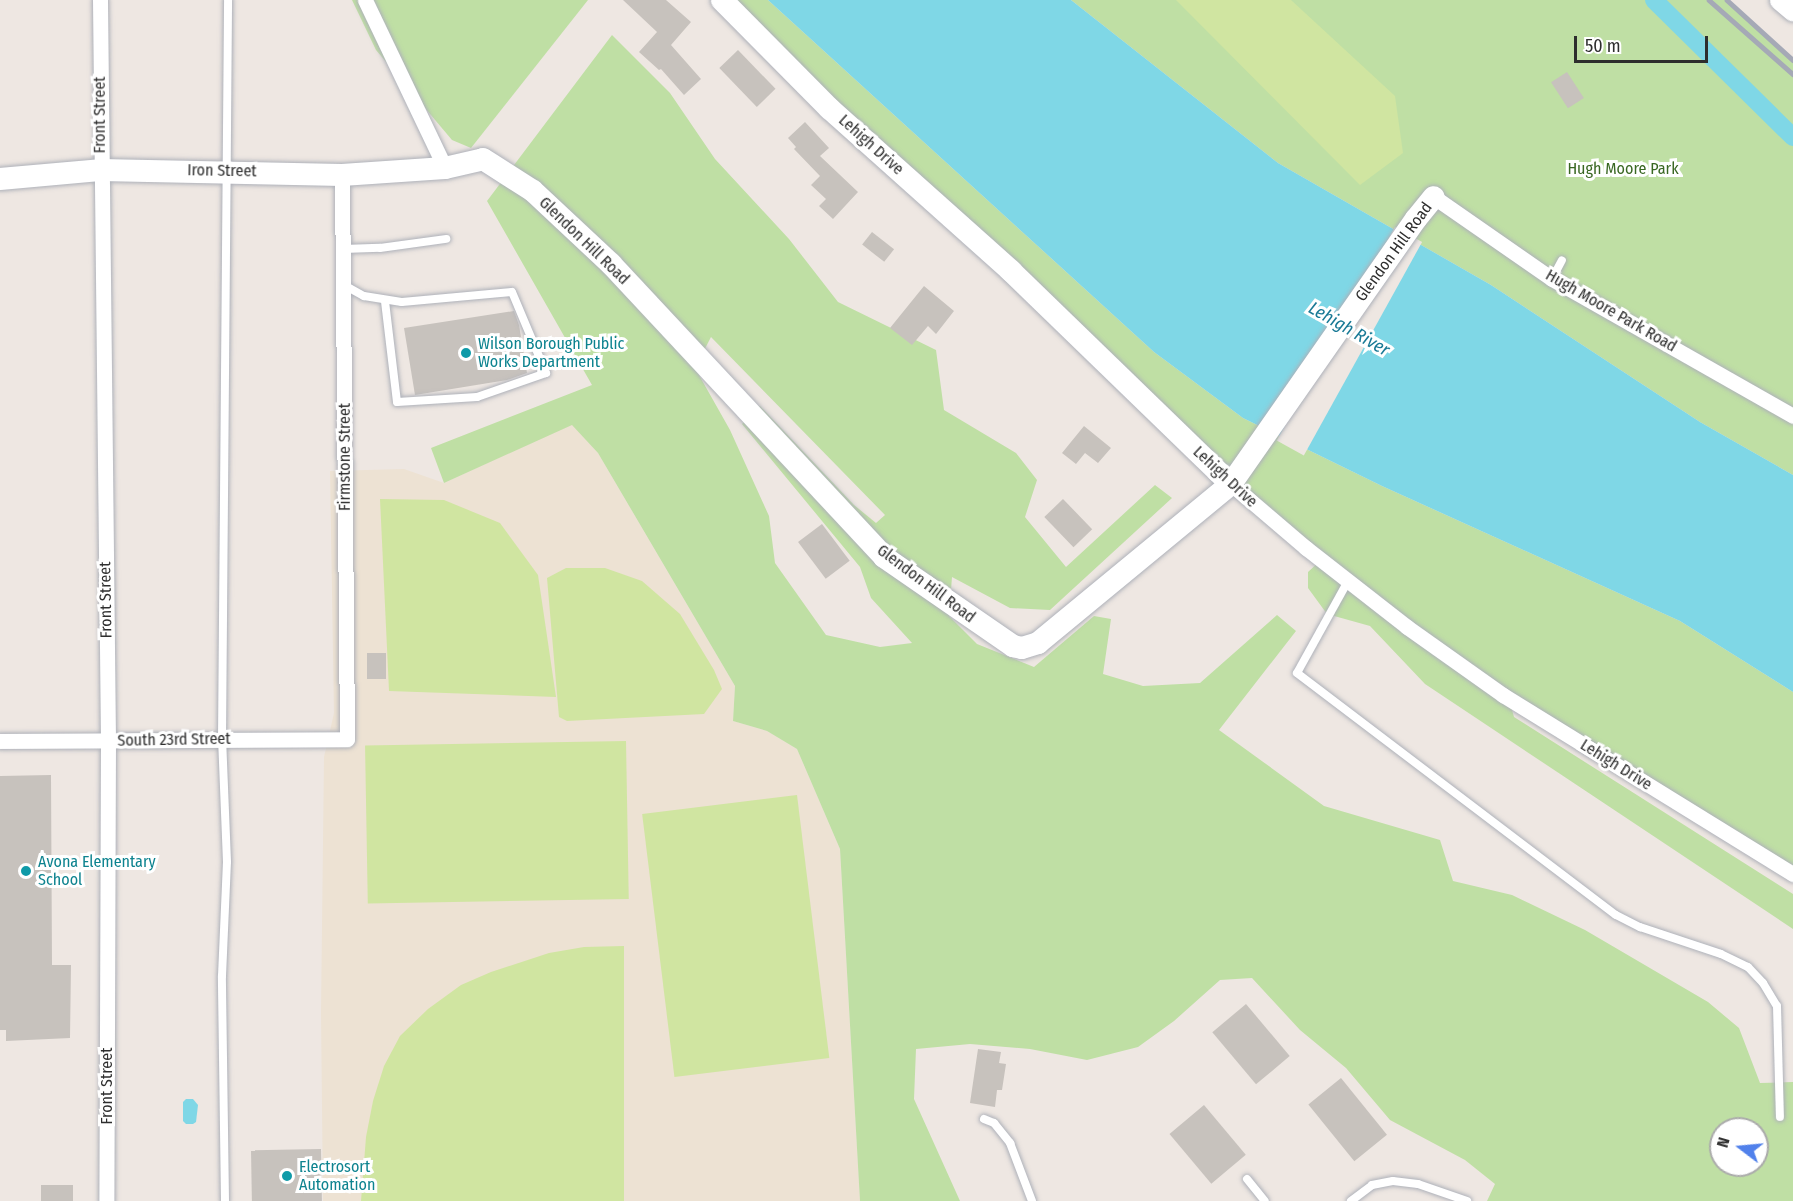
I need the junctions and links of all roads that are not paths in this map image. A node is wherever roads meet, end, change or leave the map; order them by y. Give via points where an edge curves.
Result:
1 (100, 0) edge
2 (228, 0) edge
3 (365, 0) edge
4 (722, 0) edge
5 (1781, 0) edge
6 (1793, 10) edge
7 (445, 168) junction
8 (100, 170) junction
9 (227, 171) junction
10 (342, 175) junction
11 (0, 179) edge
12 (1434, 197) joint
13 (446, 238) dead end
14 (343, 249) junction
15 (1562, 260) dead end
16 (1552, 279) junction
17 (343, 284) junction
18 (385, 301) junction
19 (1793, 417) edge
20 (1230, 484) junction
21 (1348, 581) junction
22 (347, 739) joint
23 (222, 740) junction
24 (0, 741) edge
25 (108, 741) junction
26 (1793, 874) edge
27 (1780, 1117) dead end
28 (984, 1119) dead end
29 (1247, 1179) dead end
30 (106, 1201) edge
31 (225, 1201) edge
32 (1032, 1201) edge
33 (1265, 1201) edge
34 (1351, 1201) edge
35 (1467, 1201) edge

1 - 8 street, Front Street
2 - 9 lane
3 - 7 street
4 - 20 street, Lehigh Drive via 831,108 1011,272
5 - 6 street
7 - 10 street, Iron Street
7 - 20 street, Glendon Hill Road via 483,159 533,191 611,264 884,557 1013,646 1022,648 1038,643
8 - 9 street, Iron Street
8 - 11 street, Iron Street
8 - 25 street, Front Street
9 - 10 street, Iron Street
9 - 23 lane
10 - 14 street, Firmstone Street
12 - 16 street, Hugh Moore Park Road
12 - 20 street, Glendon Hill Road
13 - 14 lane
14 - 17 street, Firmstone Street
15 - 16 lane
16 - 19 street, Hugh Moore Park Road
17 - 18 lane via 354,292
17 - 22 street, Firmstone Street
18 - 18 lane via 512,292 546,373 477,397 397,402
20 - 21 street, Lehigh Drive
21 - 26 street, Lehigh Drive via 1503,695
21 - 27 lane via 1297,674 1616,915 1748,967 1777,1006
22 - 23 street, South 23rd Street
23 - 25 street, South 23rd Street
23 - 31 lane via 227,862 222,976
24 - 25 street, South 23rd Street
25 - 30 street, Front Street
28 - 32 lane via 994,1123 1010,1143
29 - 33 lane
34 - 35 lane via 1372,1185 1393,1181 1418,1184

